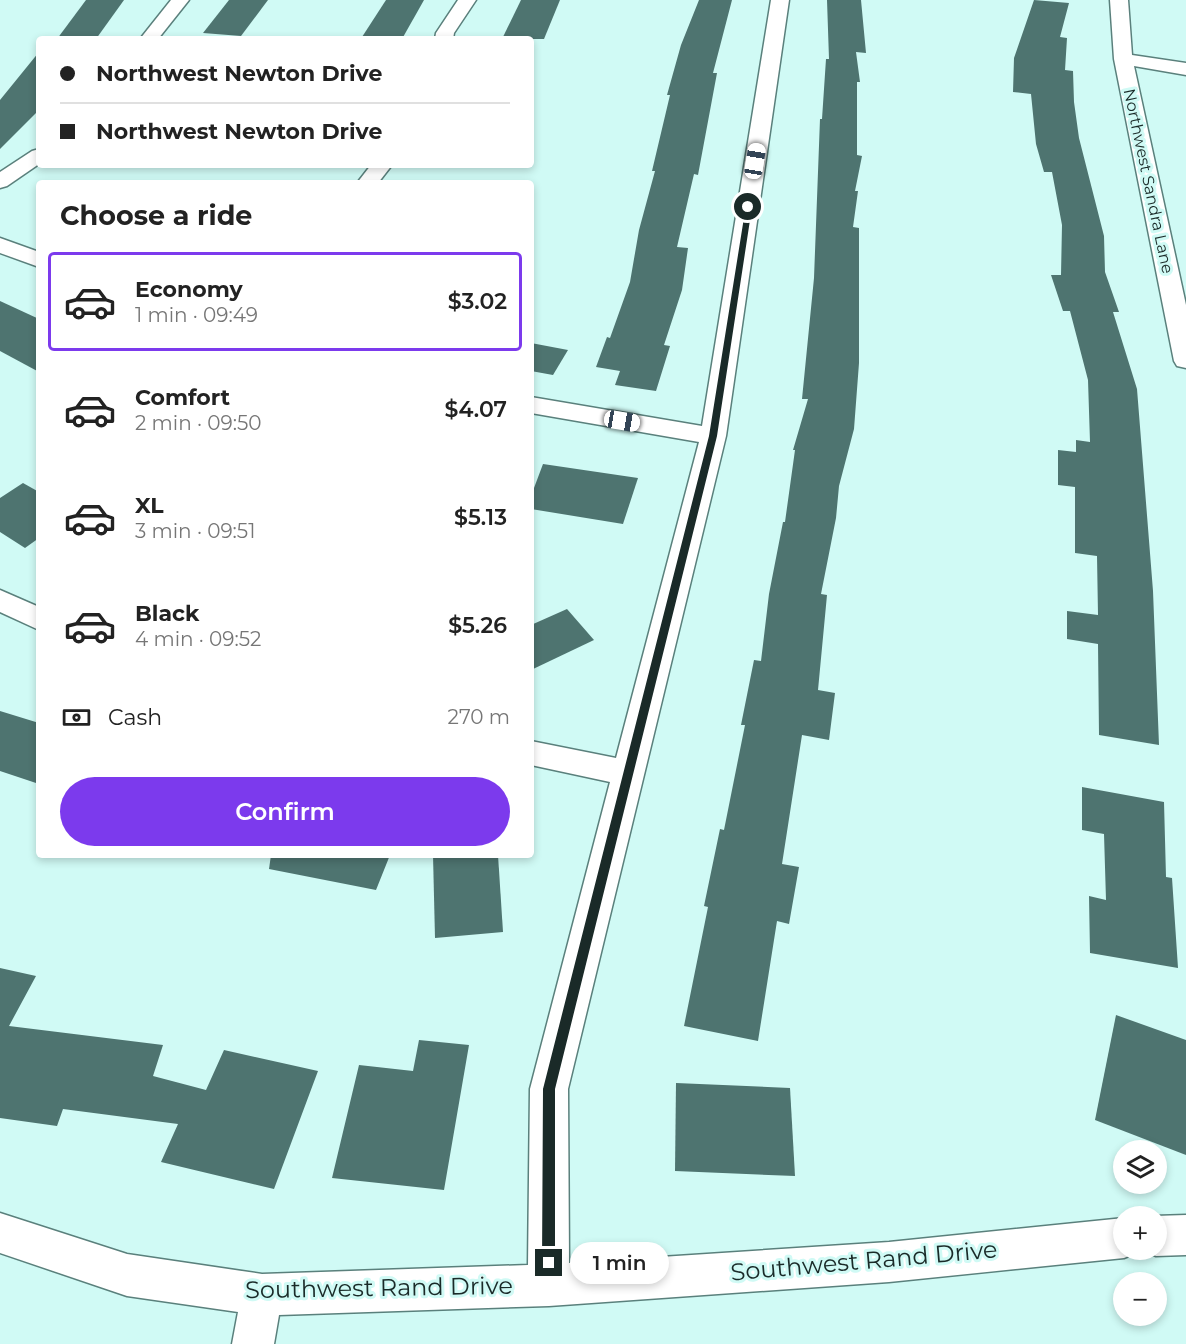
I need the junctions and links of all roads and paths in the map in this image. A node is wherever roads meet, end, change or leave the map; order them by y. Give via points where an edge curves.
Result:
1 (180, 0) edge
2 (467, 0) edge
3 (780, 0) edge
4 (1119, 0) edge
5 (151, 36) edge
6 (444, 36) edge
7 (1123, 59) junction
8 (1186, 69) edge
9 (36, 157) edge
10 (380, 168) edge
11 (370, 180) edge
12 (0, 182) edge
13 (0, 245) edge
14 (36, 259) edge
15 (1186, 361) edge
16 (534, 406) edge
17 (713, 436) junction
18 (0, 600) edge
19 (36, 618) edge
20 (534, 754) edge
21 (630, 773) junction
22 (0, 1233) edge
23 (1186, 1235) edge
24 (1167, 1236) edge
25 (1113, 1239) edge
26 (549, 1285) junction
27 (262, 1295) junction
28 (253, 1344) edge

1 - 5 street
2 - 6 street
3 - 17 street
4 - 7 street, Northwest Sandra Lane
7 - 8 street
7 - 15 street, Northwest Sandra Lane
9 - 12 street
10 - 11 street
13 - 14 street
16 - 17 street
17 - 21 street
18 - 19 street
20 - 21 street
21 - 26 street via 549,1089
22 - 27 street, Southwest Rand Drive via 127,1275
23 - 24 street
25 - 26 street, Southwest Rand Drive via 889,1262
26 - 27 street, Southwest Rand Drive
27 - 28 street

